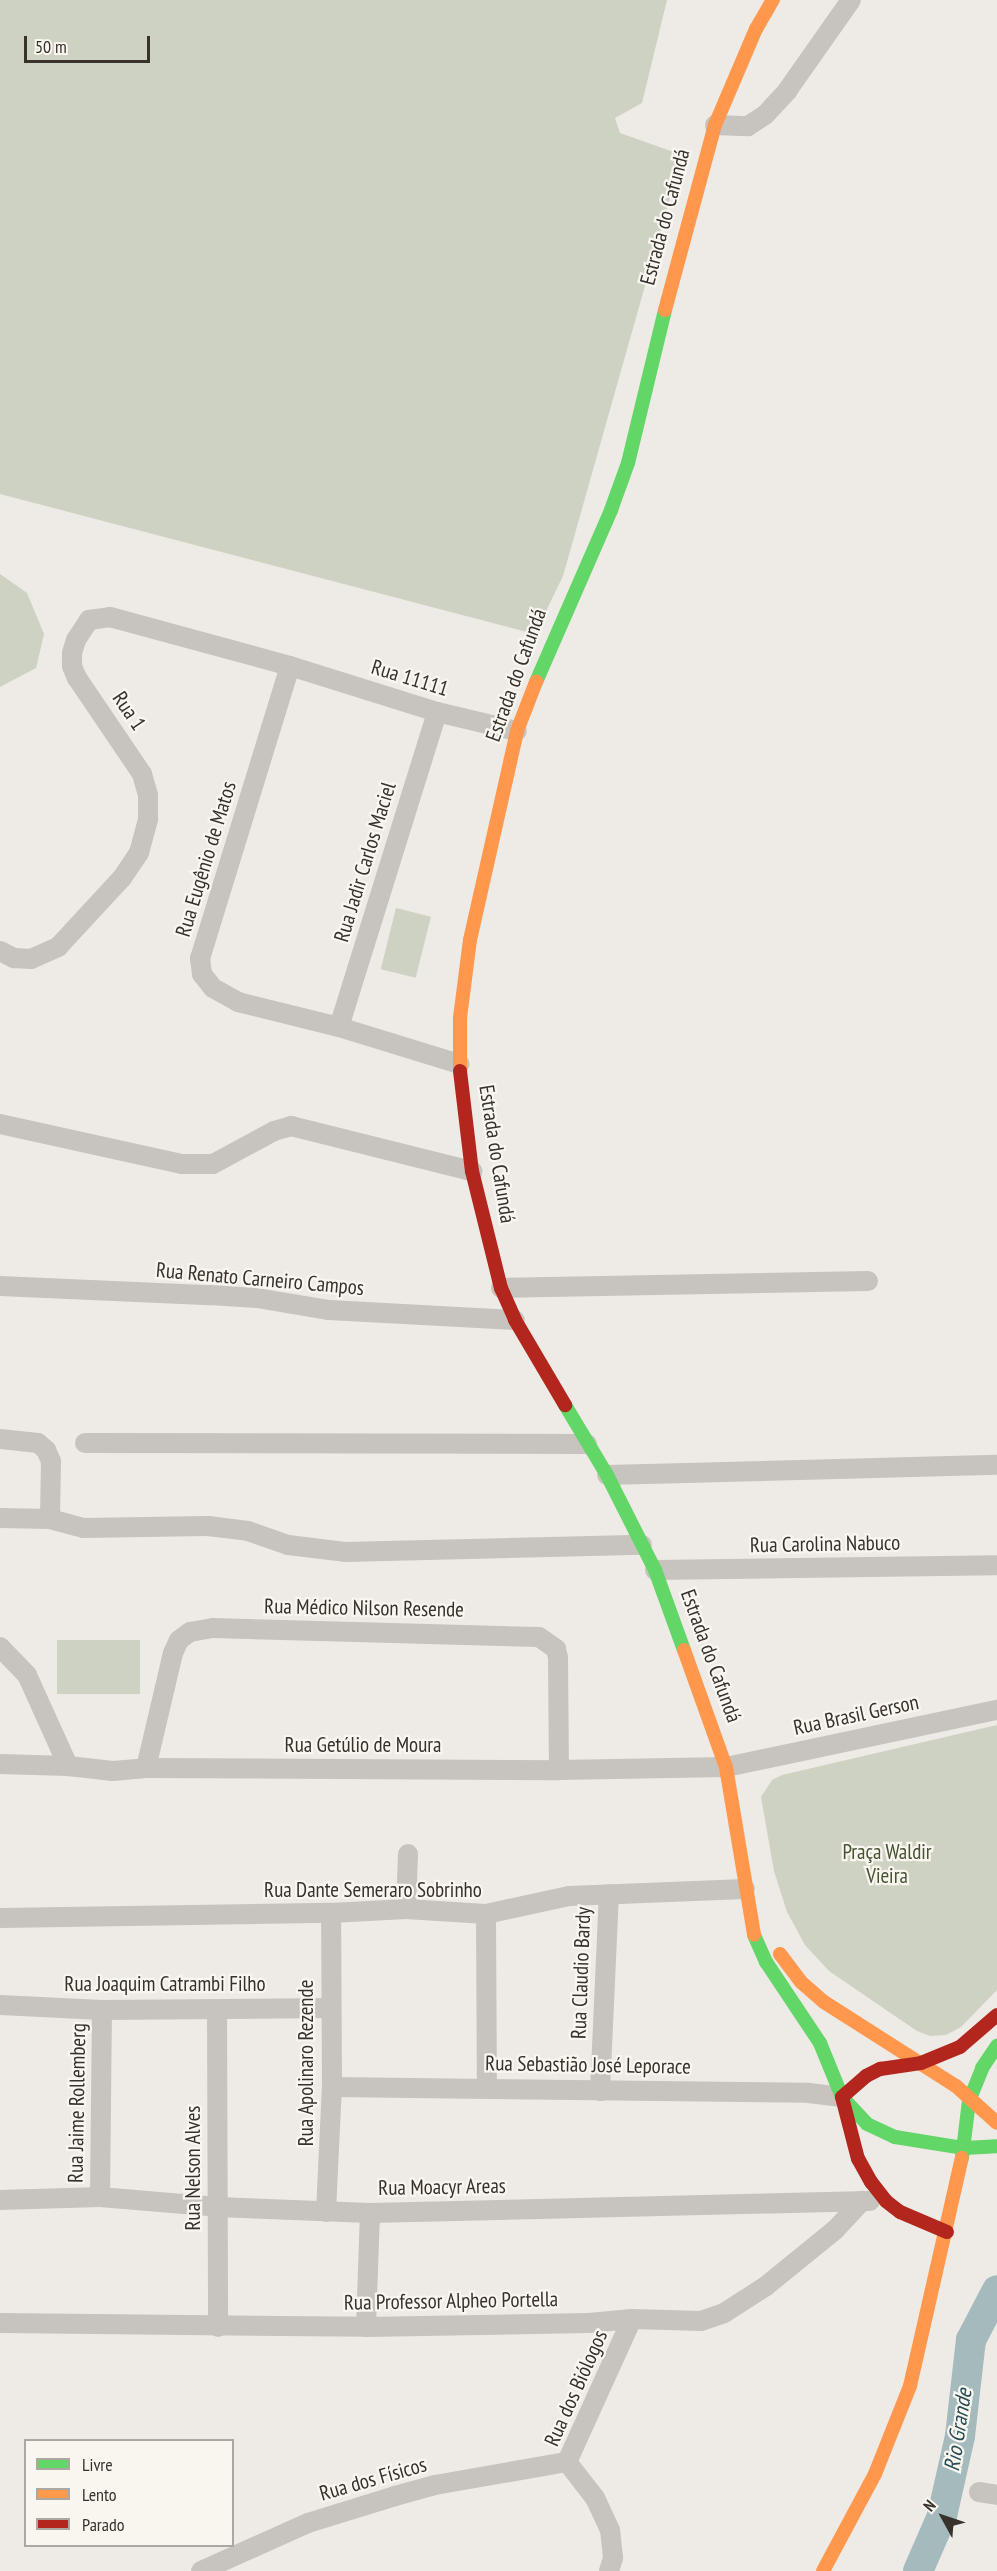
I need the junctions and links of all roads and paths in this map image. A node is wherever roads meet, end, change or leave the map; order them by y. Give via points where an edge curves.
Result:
1 (773, 0) edge
2 (851, 0) edge
3 (715, 125) junction
4 (290, 666) junction
5 (437, 712) junction
6 (517, 731) junction
7 (0, 951) edge
8 (339, 1027) junction
9 (459, 1064) junction
10 (0, 1124) edge
11 (472, 1171) junction
12 (868, 1281) dead end
13 (0, 1286) edge
14 (501, 1288) junction
15 (515, 1320) junction
16 (0, 1439) edge
17 (85, 1443) dead end
18 (587, 1444) junction
19 (997, 1465) edge
20 (607, 1475) junction
21 (0, 1518) edge
22 (50, 1519) junction
23 (642, 1545) junction
24 (997, 1565) edge
25 (655, 1570) junction
26 (0, 1647) edge
27 (997, 1710) edge
28 (0, 1764) edge
29 (68, 1766) junction
30 (146, 1767) junction
31 (726, 1767) junction
32 (559, 1770) junction
33 (408, 1854) dead end
34 (609, 1894) junction
35 (746, 1894) junction
36 (406, 1909) junction
37 (331, 1913) junction
38 (486, 1914) junction
39 (0, 1918) edge
40 (0, 2005) edge
41 (330, 2008) junction
42 (102, 2010) junction
43 (217, 2010) junction
44 (997, 2015) edge
45 (997, 2046) edge
46 (921, 2063) junction
47 (332, 2087) junction
48 (487, 2087) junction
49 (600, 2091) junction
50 (842, 2097) junction
51 (969, 2101) junction
52 (997, 2123) edge
53 (997, 2146) edge
54 (964, 2148) junction
55 (100, 2198) junction
56 (0, 2200) edge
57 (862, 2201) junction
58 (886, 2201) junction
59 (218, 2207) junction
60 (326, 2212) junction
61 (370, 2213) junction
62 (947, 2232) junction
63 (632, 2319) junction
64 (0, 2324) edge
65 (366, 2326) junction
66 (218, 2327) junction
67 (567, 2462) junction
68 (201, 2571) edge
69 (609, 2571) edge
70 (823, 2571) edge

1 - 3 street, Estrada do Cafundá via 756,29
2 - 3 street via 765,116 748,126
3 - 6 street, Estrada do Cafundá via 628,463
4 - 5 street, Rua 11111
4 - 7 street, Rua 1 via 110,617 89,620 76,640 72,666 142,774 148,795 148,819 139,853 122,878 58,947 31,959 14,958
4 - 8 street, Rua Eugênio de Matos via 200,958 202,974 213,988 238,1002
5 - 6 street, Rua 11111
5 - 8 street, Rua Jadir Carlos Maciel
6 - 9 street, Estrada do Cafundá via 470,940 460,1018
8 - 9 street, Rua Eugênio de Matos
9 - 11 street, Estrada do Cafundá
10 - 11 street via 182,1164 213,1164 291,1126
11 - 14 street, Estrada do Cafundá
12 - 14 street
13 - 15 street, Rua Renato Carneiro Campos via 257,1298 329,1310
14 - 15 street, Estrada do Cafundá
15 - 18 street, Estrada do Cafundá
16 - 22 street via 38,1443 46,1450 51,1461
17 - 18 street
18 - 20 street, Estrada do Cafundá
19 - 20 street
20 - 23 street, Estrada do Cafundá
21 - 22 street
22 - 23 street via 83,1528 248,1531 288,1545 345,1552
23 - 25 street, Estrada do Cafundá
24 - 25 street, Rua Carolina Nabuco
25 - 31 street, Estrada do Cafundá
26 - 29 street via 27,1675
27 - 31 street, Rua Brasil Gerson
28 - 29 street, Rua Getúlio de Moura
29 - 30 street, Rua Getúlio de Moura via 105,1771
30 - 32 street, Rua Getúlio de Moura
30 - 32 street, Rua Médico Nilson Resende via 176,1646 190,1632 213,1628 539,1637 556,1648 558,1658
31 - 32 street, Rua Getúlio de Moura
31 - 35 street, Estrada do Cafundá
33 - 36 street
34 - 35 street, Rua Dante Semeraro Sobrinho
34 - 38 street, Rua Dante Semeraro Sobrinho via 569,1896
34 - 49 street, Rua Claudio Bardy
35 - 46 street, Estrada do Cafundá via 801,1982 842,2015
35 - 50 street, Estrada do Cafundá via 752,1931 766,1962 820,2043
36 - 37 street, Rua Dante Semeraro Sobrinho
36 - 38 street, Rua Dante Semeraro Sobrinho
37 - 39 street, Rua Dante Semeraro Sobrinho
37 - 41 street, Rua Apolinaro Rezende
38 - 48 street
40 - 42 street, Rua Joaquim Catrambi Filho
41 - 43 street, Rua Joaquim Catrambi Filho
41 - 47 street, Rua Apolinaro Rezende
42 - 43 street, Rua Joaquim Catrambi Filho
42 - 55 street, Rua Jaime Rollemberg
43 - 59 street, Rua Nelson Alves
44 - 46 street via 960,2047
45 - 51 street via 982,2068
46 - 50 street via 880,2069
46 - 51 street, Estrada do Cafundá via 956,2086
47 - 48 street, Rua Sebastião José Leporace
47 - 60 street, Rua Apolinaro Rezende
48 - 49 street, Rua Sebastião José Leporace
49 - 50 street, Rua Sebastião José Leporace via 809,2093
50 - 54 street, Estrada do Cafundá via 856,2115 878,2131
50 - 58 street via 858,2159
51 - 52 street, Estrada do Cafundá
51 - 54 street
53 - 54 street, Estrada do Cafundá
54 - 62 street
55 - 56 street, Rua Moacyr Areas
55 - 59 street, Rua Moacyr Areas
57 - 58 street, Rua Moacyr Areas
57 - 61 street, Rua Moacyr Areas
57 - 63 street, Rua Professor Alpheo Portella via 835,2230 766,2286 724,2313 701,2321
58 - 62 street via 900,2212
59 - 60 street, Rua Moacyr Areas
59 - 66 street, Rua Nelson Alves
60 - 61 street, Rua Moacyr Areas
61 - 65 street
62 - 70 street via 910,2386 875,2474
63 - 65 street, Rua Professor Alpheo Portella
63 - 67 street, Rua dos Biólogos
64 - 66 street, Rua Professor Alpheo Portella
65 - 66 street, Rua Professor Alpheo Portella
67 - 68 street, Rua dos Físicos via 395,2496 308,2523
67 - 69 street, Rua dos Biólogos via 604,2513 613,2544

